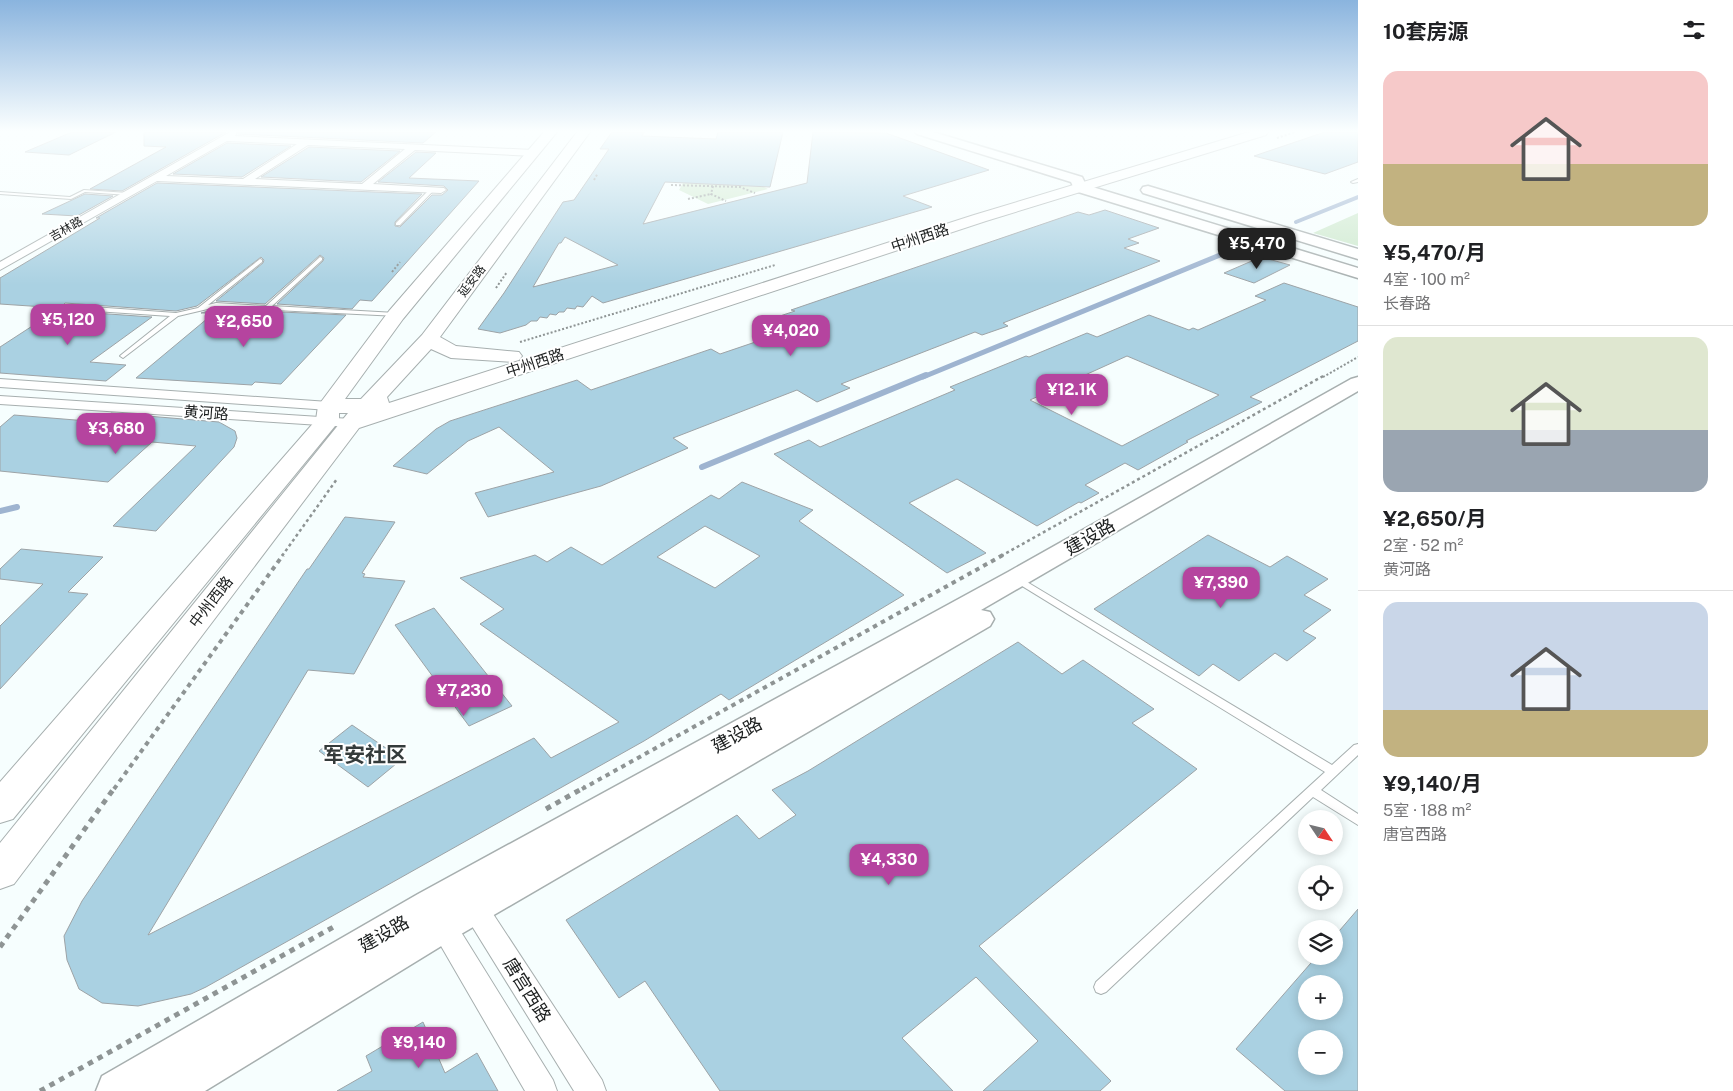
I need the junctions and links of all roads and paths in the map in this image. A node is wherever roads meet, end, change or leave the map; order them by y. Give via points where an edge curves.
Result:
1 (147, 183) edge
2 (267, 183) edge
3 (369, 183) edge
4 (509, 183) edge
5 (546, 183) edge
6 (1076, 183) edge
7 (1077, 183) edge
8 (1088, 183) edge
9 (1123, 183) edge
10 (672, 185) dead end
11 (713, 186) junction
12 (364, 187) junction
13 (436, 190) joint
14 (755, 193) dead end
15 (0, 194) edge
16 (128, 194) junction
17 (711, 194) junction
18 (688, 199) dead end
19 (726, 200) dead end
20 (398, 224) dead end
21 (1358, 254) edge
22 (320, 258) dead end
23 (260, 261) dead end
24 (400, 262) dead end
25 (0, 267) edge
26 (392, 272) dead end
27 (507, 272) dead end
28 (1358, 273) edge
29 (496, 288) dead end
30 (65, 307) dead end
31 (267, 308) junction
32 (199, 310) junction
33 (176, 315) junction
34 (396, 315) junction
35 (429, 339) junction
36 (123, 356) dead end
37 (512, 356) junction
38 (1358, 357) edge
39 (1358, 382) edge
40 (0, 383) edge
41 (1358, 399) edge
42 (0, 400) edge
43 (344, 414) junction
44 (338, 478) dead end
45 (1025, 583) junction
46 (1358, 748) edge
47 (1332, 771) junction
48 (1312, 790) junction
49 (0, 808) edge
50 (537, 814) dead end
51 (1358, 820) edge
52 (0, 872) edge
53 (453, 907) junction
54 (345, 921) dead end
55 (0, 947) edge
56 (1101, 987) dead end
57 (40, 1091) edge
58 (117, 1091) edge
59 (165, 1091) edge
60 (542, 1091) edge
61 (591, 1091) edge

1 - 16 street, 吉林路
2 - 12 street
3 - 12 street
4 - 34 main road
5 - 35 main road, 延安路
6 - 37 main road, 中州西路
7 - 43 main road, 中州西路 via 970,221
8 - 28 street
9 - 21 street
10 - 11 path
11 - 14 path
11 - 17 path
12 - 13 street
13 - 20 lane
15 - 16 lane via 71,198 84,191
16 - 25 street, 吉林路
17 - 18 path
17 - 19 path
22 - 31 lane
23 - 32 lane
24 - 26 path
27 - 29 path
30 - 33 lane
31 - 32 lane via 216,305
31 - 34 lane
32 - 33 lane
33 - 36 lane
34 - 43 main road
35 - 37 main road via 451,352
35 - 43 main road, 延安路
37 - 43 main road, 中州西路
38 - 50 path
39 - 45 street, 建设路
40 - 43 street, 黄河路
41 - 45 street, 建设路
42 - 43 street, 黄河路
43 - 49 main road, 中州西路
43 - 52 main road, 中州西路
44 - 55 path
45 - 47 lane
45 - 53 street, 建设路
46 - 47 lane
47 - 48 lane
48 - 51 lane
48 - 56 lane
53 - 58 street, 建设路
53 - 59 street, 建设路
53 - 60 street
53 - 61 street, 唐宫西路
54 - 57 path

